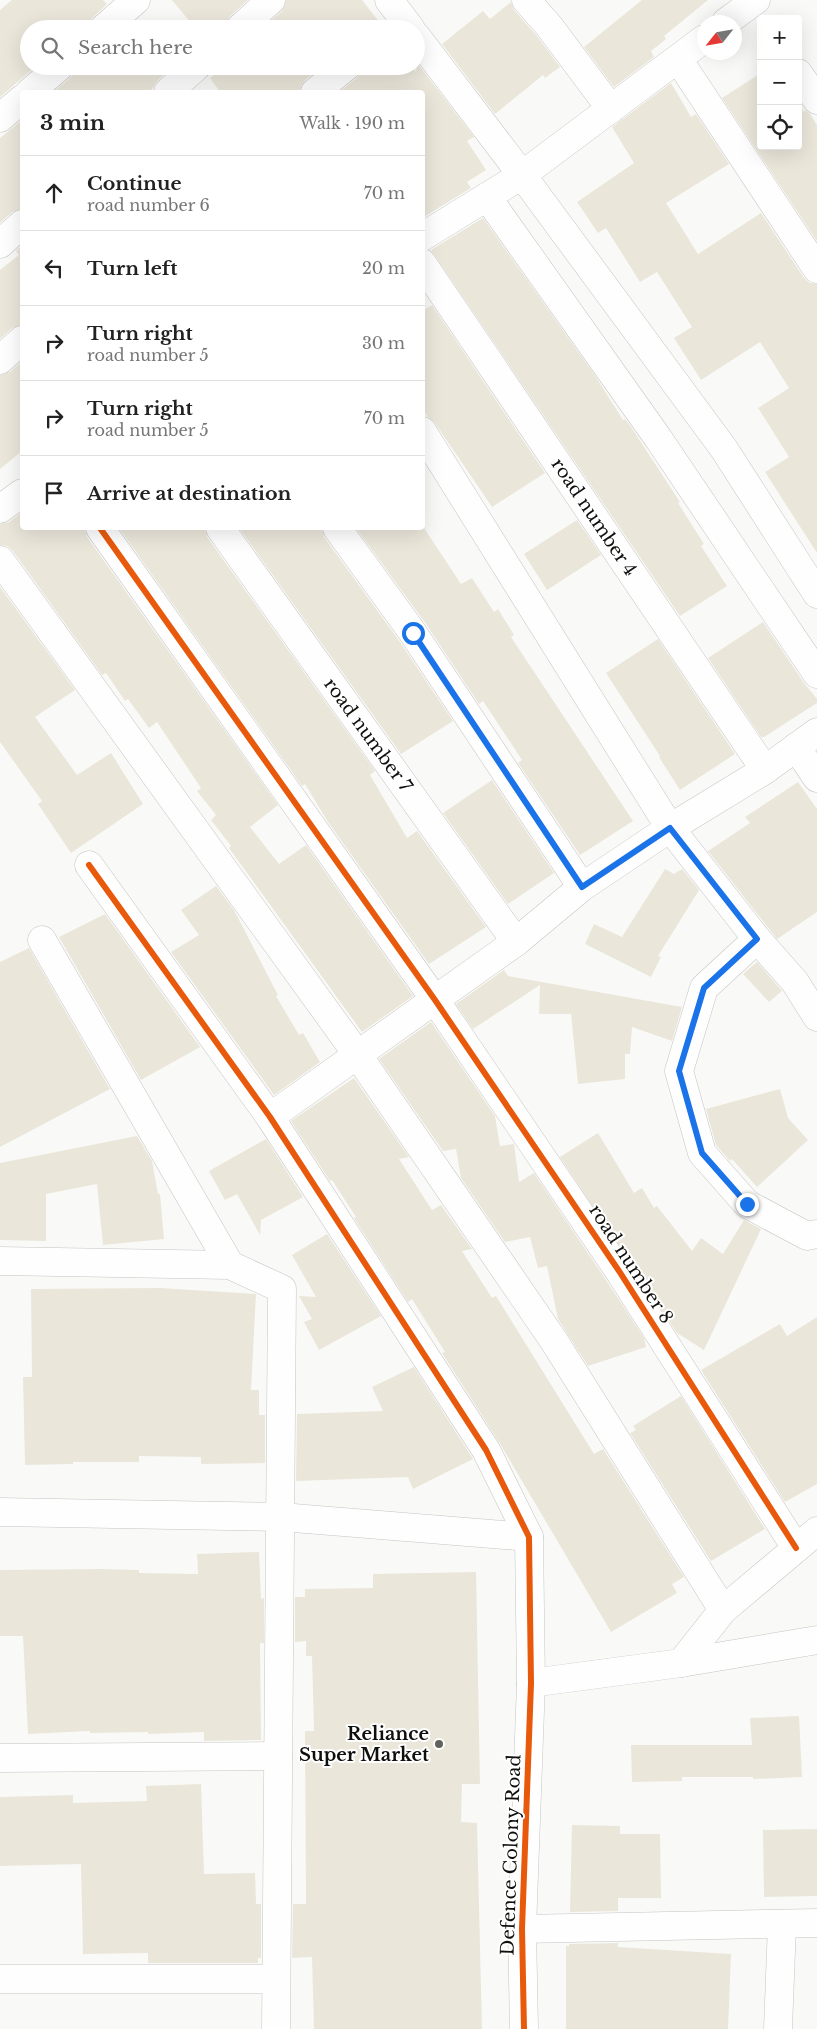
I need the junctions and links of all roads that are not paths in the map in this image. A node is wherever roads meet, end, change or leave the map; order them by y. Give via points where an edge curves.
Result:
1 (136, 0) edge
2 (271, 0) edge
3 (526, 0) edge
4 (756, 8) edge
5 (741, 15) edge
6 (113, 20) edge
7 (249, 20) edge
8 (697, 44) edge
9 (425, 51) edge
10 (678, 59) junction
11 (50, 75) edge
12 (187, 75) edge
13 (336, 75) edge
14 (802, 79) edge
15 (32, 90) edge
16 (170, 90) edge
17 (317, 90) edge
18 (817, 100) edge
19 (20, 101) edge
20 (611, 109) junction
21 (0, 118) edge
22 (522, 174) junction
23 (487, 197) junction
24 (20, 226) edge
25 (425, 234) edge
26 (0, 244) edge
27 (425, 267) edge
28 (817, 269) edge
29 (20, 342) edge
30 (0, 360) edge
31 (425, 436) edge
32 (20, 494) edge
33 (0, 509) edge
34 (101, 530) edge
35 (221, 530) edge
36 (338, 530) edge
37 (0, 560) edge
38 (817, 594) edge
39 (817, 674) edge
40 (806, 739) edge
41 (765, 770) junction
42 (817, 778) edge
43 (670, 828) junction
44 (89, 865) dead end
45 (582, 887) junction
46 (757, 939) junction
47 (42, 940) dead end
48 (516, 942) junction
49 (435, 1000) junction
50 (817, 1017) edge
51 (357, 1054) junction
52 (270, 1117) junction
53 (817, 1234) edge
54 (0, 1261) edge
55 (230, 1265) junction
56 (0, 1512) edge
57 (281, 1517) junction
58 (817, 1531) edge
59 (528, 1537) junction
60 (796, 1548) junction
61 (723, 1610) junction
62 (817, 1640) edge
63 (681, 1663) junction
64 (531, 1683) junction
65 (278, 1756) junction
66 (0, 1758) edge
67 (817, 1923) edge
68 (782, 1924) junction
69 (522, 1929) junction
70 (0, 1979) edge
71 (276, 1979) junction
72 (276, 2029) edge
73 (524, 2029) edge
74 (778, 2029) edge

1 - 6 street
2 - 7 street
3 - 20 street
4 - 5 street
8 - 10 street
9 - 22 street
10 - 20 street
10 - 28 street
11 - 15 street
12 - 16 street
13 - 17 street
14 - 18 street
19 - 21 street
20 - 22 street
22 - 23 street
22 - 38 street via 724,448
23 - 25 street
23 - 39 street via 658,438
24 - 26 street
27 - 41 street, road number 4
29 - 30 street
31 - 43 street
32 - 33 street
34 - 49 street, road number 8
35 - 48 street, road number 7
36 - 45 street via 413,633
37 - 51 street
40 - 41 street
40 - 42 street
41 - 43 street
43 - 45 street
43 - 46 street
44 - 52 street
45 - 48 street
46 - 50 street via 795,982
46 - 53 street via 704,988 679,1071 702,1153 747,1204 807,1236
47 - 55 street
48 - 49 street
49 - 51 street
49 - 60 street, road number 8 via 619,1271
51 - 52 street
51 - 61 street via 554,1340
52 - 59 street via 486,1450
54 - 55 street
55 - 57 street via 282,1289
56 - 57 street
57 - 59 street
57 - 65 street
58 - 60 street
59 - 64 street, Defence Colony Road
60 - 61 street
61 - 63 street
62 - 63 street
63 - 64 street
64 - 69 street, Defence Colony Road
65 - 66 street
65 - 71 street
67 - 68 street
68 - 69 street
68 - 74 street
69 - 73 street, Defence Colony Road
70 - 71 street
71 - 72 street

